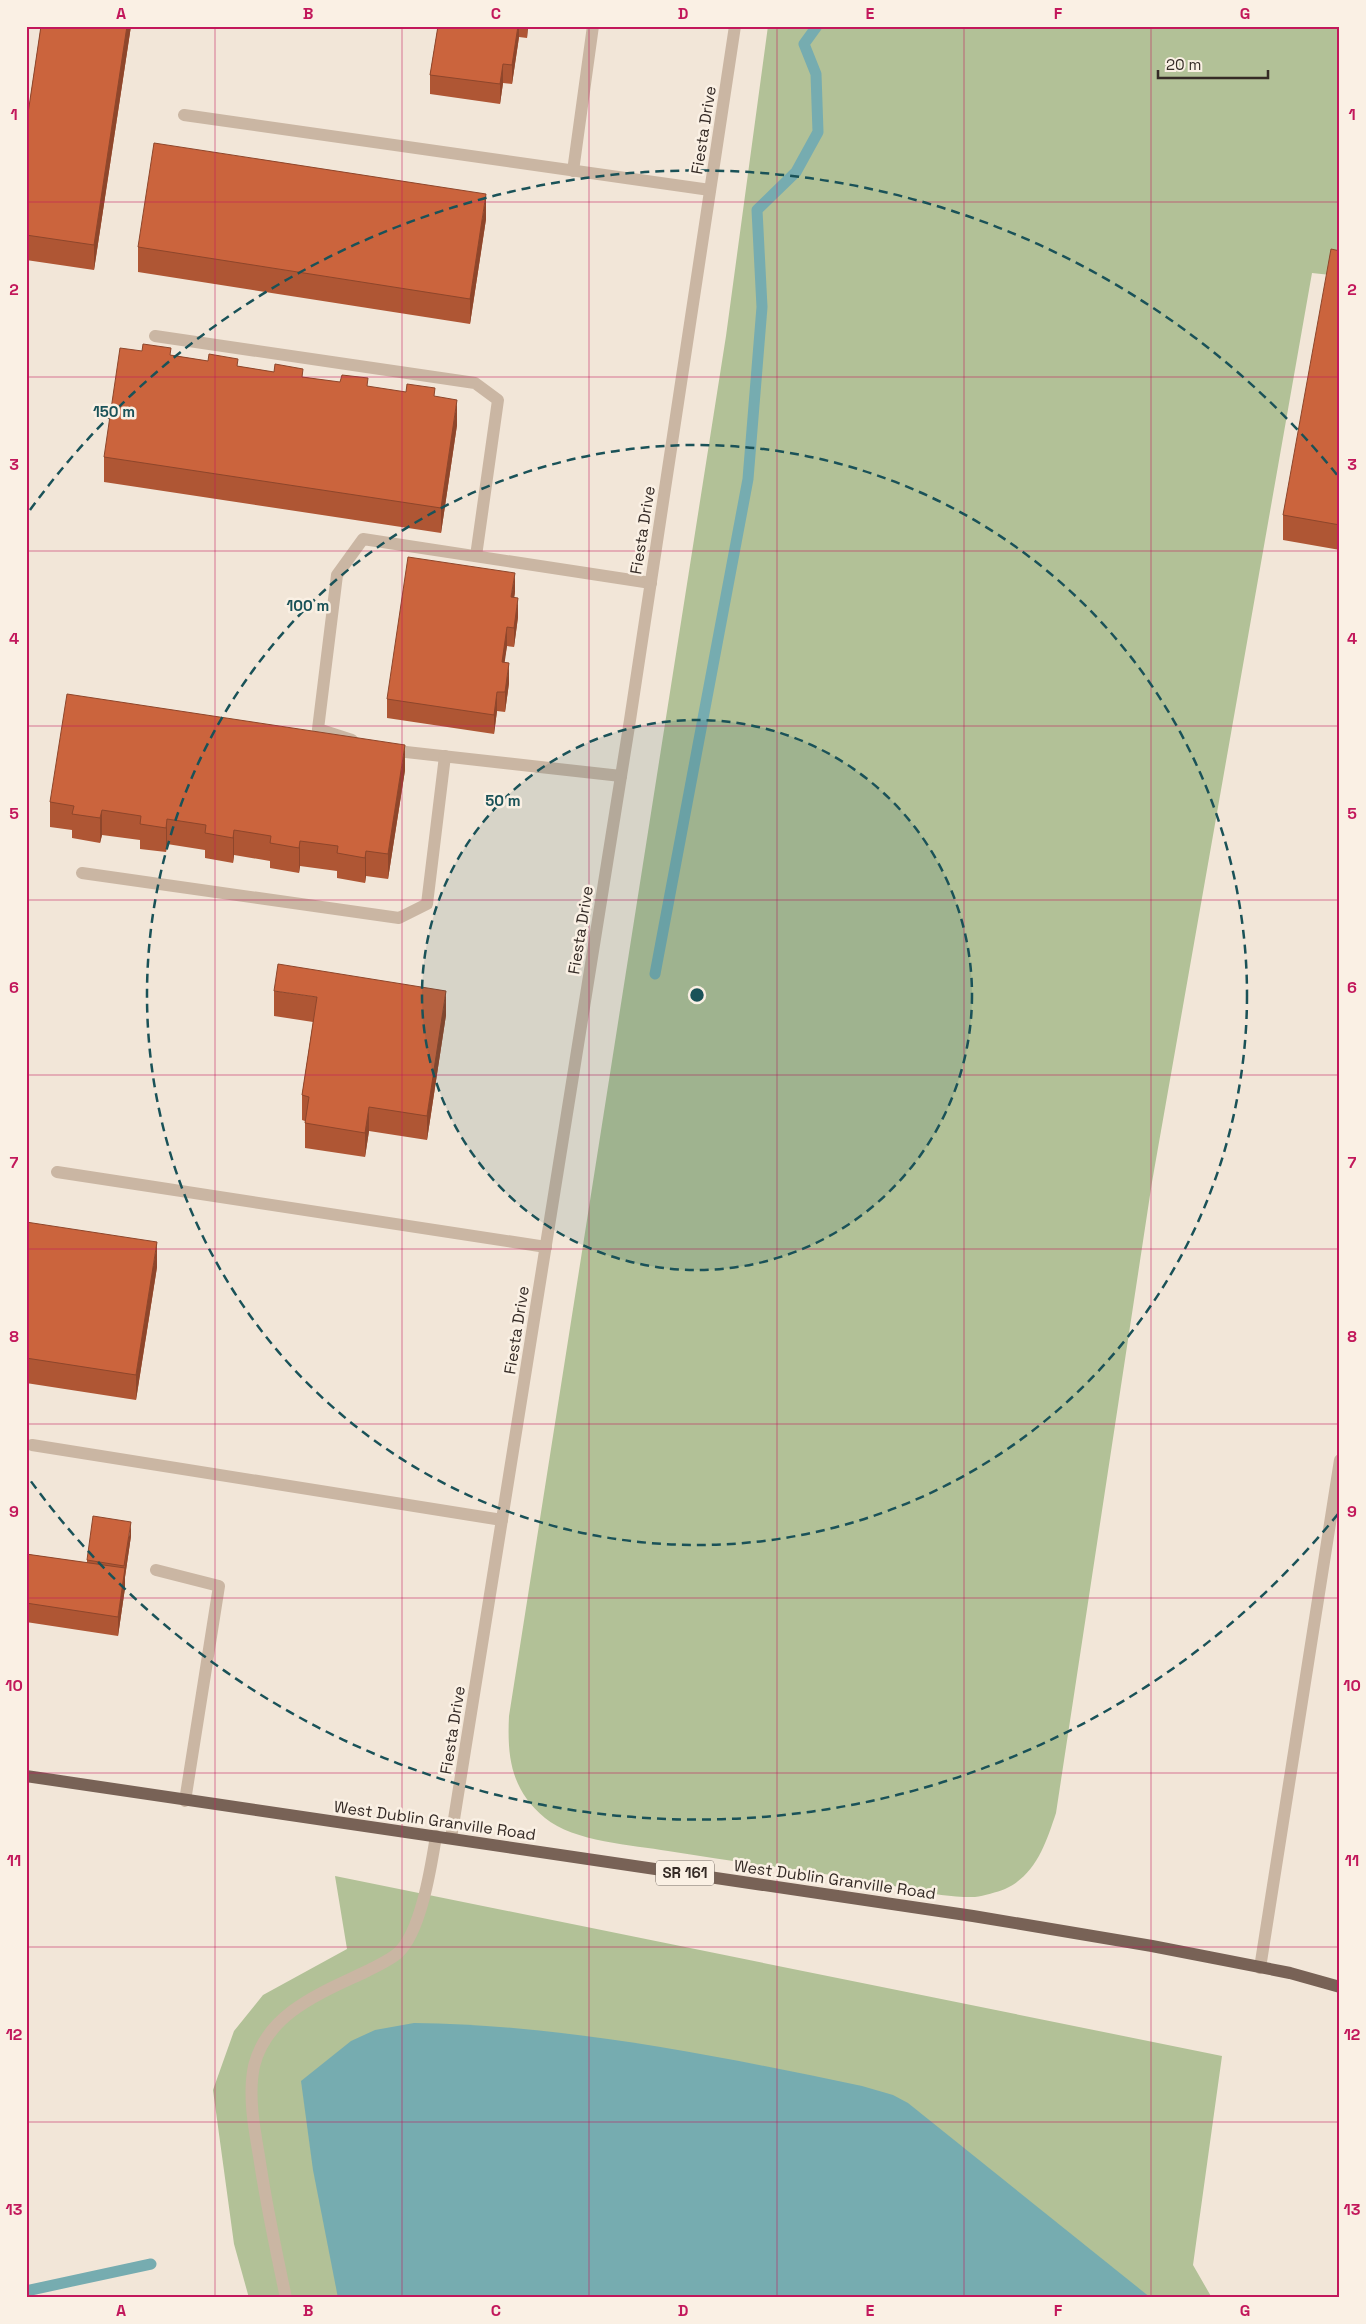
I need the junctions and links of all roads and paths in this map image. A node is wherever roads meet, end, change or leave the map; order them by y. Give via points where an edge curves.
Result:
1 (593, 26) edge
2 (735, 26) edge
3 (184, 116) dead end
4 (573, 171) junction
5 (710, 190) junction
6 (155, 336) dead end
7 (476, 556) junction
8 (651, 583) junction
9 (445, 756) junction
10 (621, 776) junction
11 (82, 873) dead end
12 (56, 1172) dead end
13 (546, 1247) junction
14 (32, 1445) dead end
15 (1340, 1460) edge
16 (502, 1520) junction
17 (156, 1570) dead end
18 (26, 1776) edge
19 (186, 1801) junction
20 (436, 1836) junction
21 (451, 1838) junction
22 (1260, 1968) junction
23 (1340, 1987) edge
24 (286, 2298) edge

1 - 4 street
2 - 5 street, Fiesta Drive
3 - 4 street
4 - 5 street
5 - 8 street, Fiesta Drive
6 - 7 street via 475,382 498,400
7 - 8 street
7 - 9 street via 364,539 337,575 318,729 370,746
8 - 10 street, Fiesta Drive
9 - 10 street
9 - 11 street via 427,904 399,918
10 - 13 street, Fiesta Drive
12 - 13 street
13 - 16 street, Fiesta Drive
14 - 16 street
15 - 22 street
16 - 21 street, Fiesta Drive
17 - 19 street via 219,1586
18 - 19 main road, West Dublin Granville Road / SR 161
19 - 20 main road, West Dublin Granville Road / SR 161
20 - 21 main road, West Dublin Granville Road / SR 161
20 - 24 street via 427,1886 414,1927 398,1953 303,2003 276,2024 259,2050 252,2083 254,2120 266,2204
21 - 22 main road, West Dublin Granville Road / SR 161 via 973,1916
22 - 23 main road, West Dublin Granville Road / SR 161

